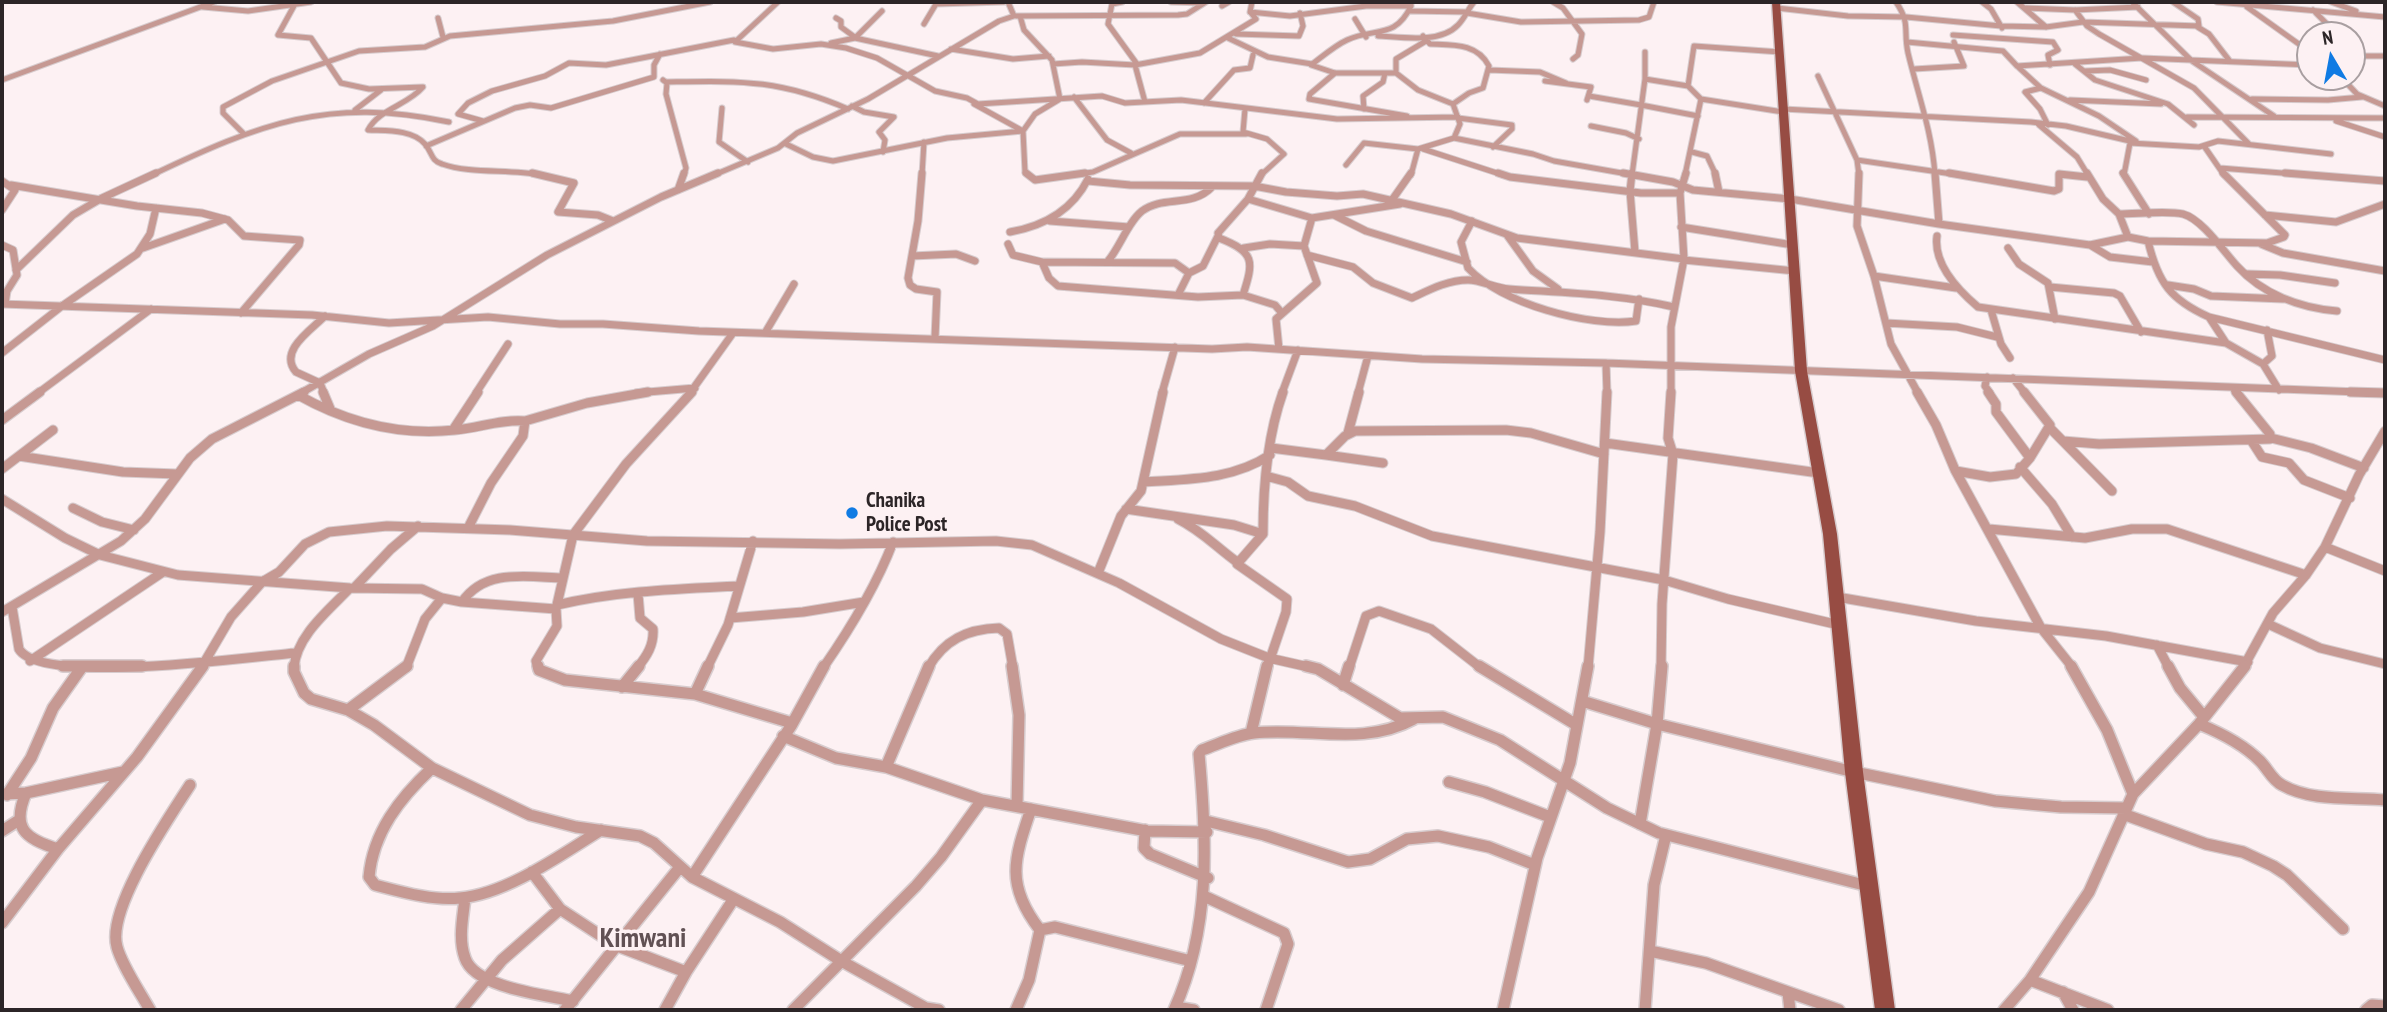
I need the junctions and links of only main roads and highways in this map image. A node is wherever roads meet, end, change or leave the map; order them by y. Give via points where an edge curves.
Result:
1 (1776, 5) edge
2 (1885, 1010) edge

1 - 2 main road via 1801,371 1837,597

